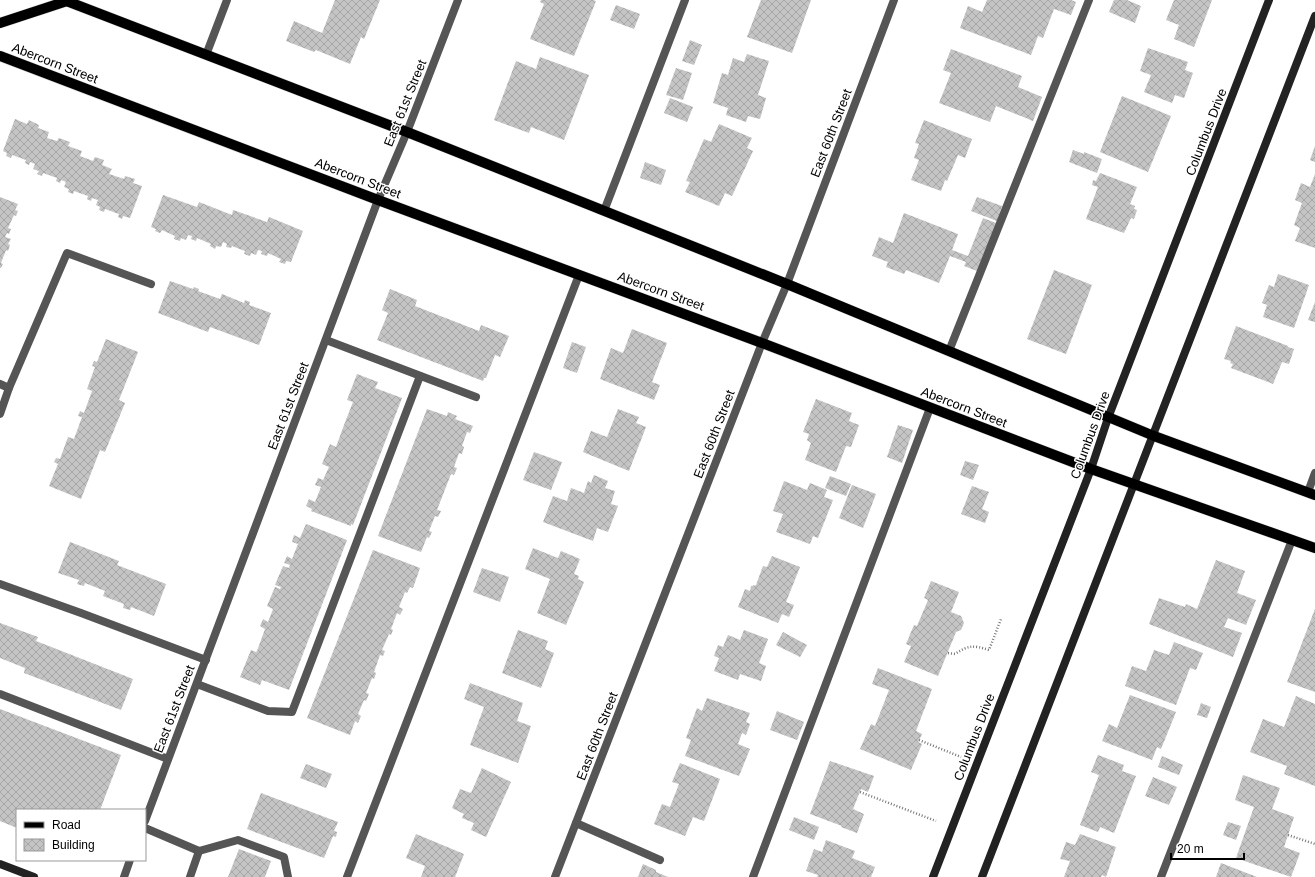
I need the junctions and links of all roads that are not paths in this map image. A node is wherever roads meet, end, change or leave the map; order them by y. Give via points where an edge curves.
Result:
1 (227, 0) edge
2 (458, 0) edge
3 (685, 0) edge
4 (894, 0) edge
5 (1089, 0) edge
6 (1269, 0) edge
7 (66, 1) edge
8 (1315, 16) edge
9 (0, 23) edge
10 (206, 54) junction
11 (0, 56) edge
12 (408, 132) junction
13 (378, 200) junction
14 (604, 211) junction
15 (580, 275) junction
16 (151, 284) dead end
17 (787, 284) junction
18 (326, 340) junction
19 (762, 343) junction
20 (950, 351) junction
21 (420, 376) junction
22 (0, 384) edge
23 (9, 388) junction
24 (476, 397) dead end
25 (930, 408) junction
26 (0, 414) edge
27 (1108, 418) junction
28 (1154, 436) junction
29 (1090, 470) junction
30 (1315, 473) edge
31 (1133, 485) junction
32 (1311, 493) edge
33 (1292, 540) junction
34 (1315, 548) edge
35 (0, 584) edge
36 (206, 660) junction
37 (197, 684) junction
38 (0, 694) edge
39 (168, 759) junction
40 (146, 818) edge
41 (576, 823) junction
42 (146, 828) edge
43 (199, 850) junction
44 (660, 860) dead end
45 (130, 861) edge
46 (0, 864) edge
47 (34, 877) edge
48 (124, 877) edge
49 (190, 877) edge
50 (288, 877) edge
51 (347, 877) edge
52 (555, 877) edge
53 (753, 877) edge
54 (933, 877) edge
55 (982, 877) edge
56 (1161, 877) edge

1 - 10 street
2 - 12 street, East 61st Street
3 - 14 street
4 - 17 street, East 60th Street
5 - 20 street
6 - 27 street, Columbus Drive
7 - 9 main road
7 - 10 main road
8 - 28 street
10 - 12 main road
11 - 13 main road, Abercorn Street
12 - 13 street, East 61st Street
12 - 14 main road
13 - 15 main road, Abercorn Street
13 - 18 street, East 61st Street
14 - 17 main road
15 - 19 main road, Abercorn Street
15 - 51 street
16 - 23 street via 67,253
17 - 19 street, East 60th Street
17 - 20 main road
18 - 21 street
18 - 36 street, East 61st Street
19 - 25 main road, Abercorn Street
19 - 41 street, East 60th Street
20 - 27 main road
21 - 24 street
21 - 37 street via 292,712 268,712
22 - 23 street
23 - 26 street
25 - 29 main road, Abercorn Street
25 - 53 street
27 - 28 main road
27 - 29 street, Columbus Drive
28 - 31 street
28 - 32 main road
29 - 31 main road, Abercorn Street
29 - 54 street, Columbus Drive
30 - 32 street
31 - 33 main road, Abercorn Street
31 - 55 street
33 - 34 main road, Abercorn Street
33 - 56 street
35 - 36 street
36 - 37 street, East 61st Street
37 - 39 street, East 61st Street
38 - 39 street
39 - 40 street, East 61st Street
41 - 44 street
41 - 52 street, East 60th Street
42 - 43 street
43 - 49 street
43 - 50 street via 238,840 284,857
45 - 48 street
46 - 47 street

